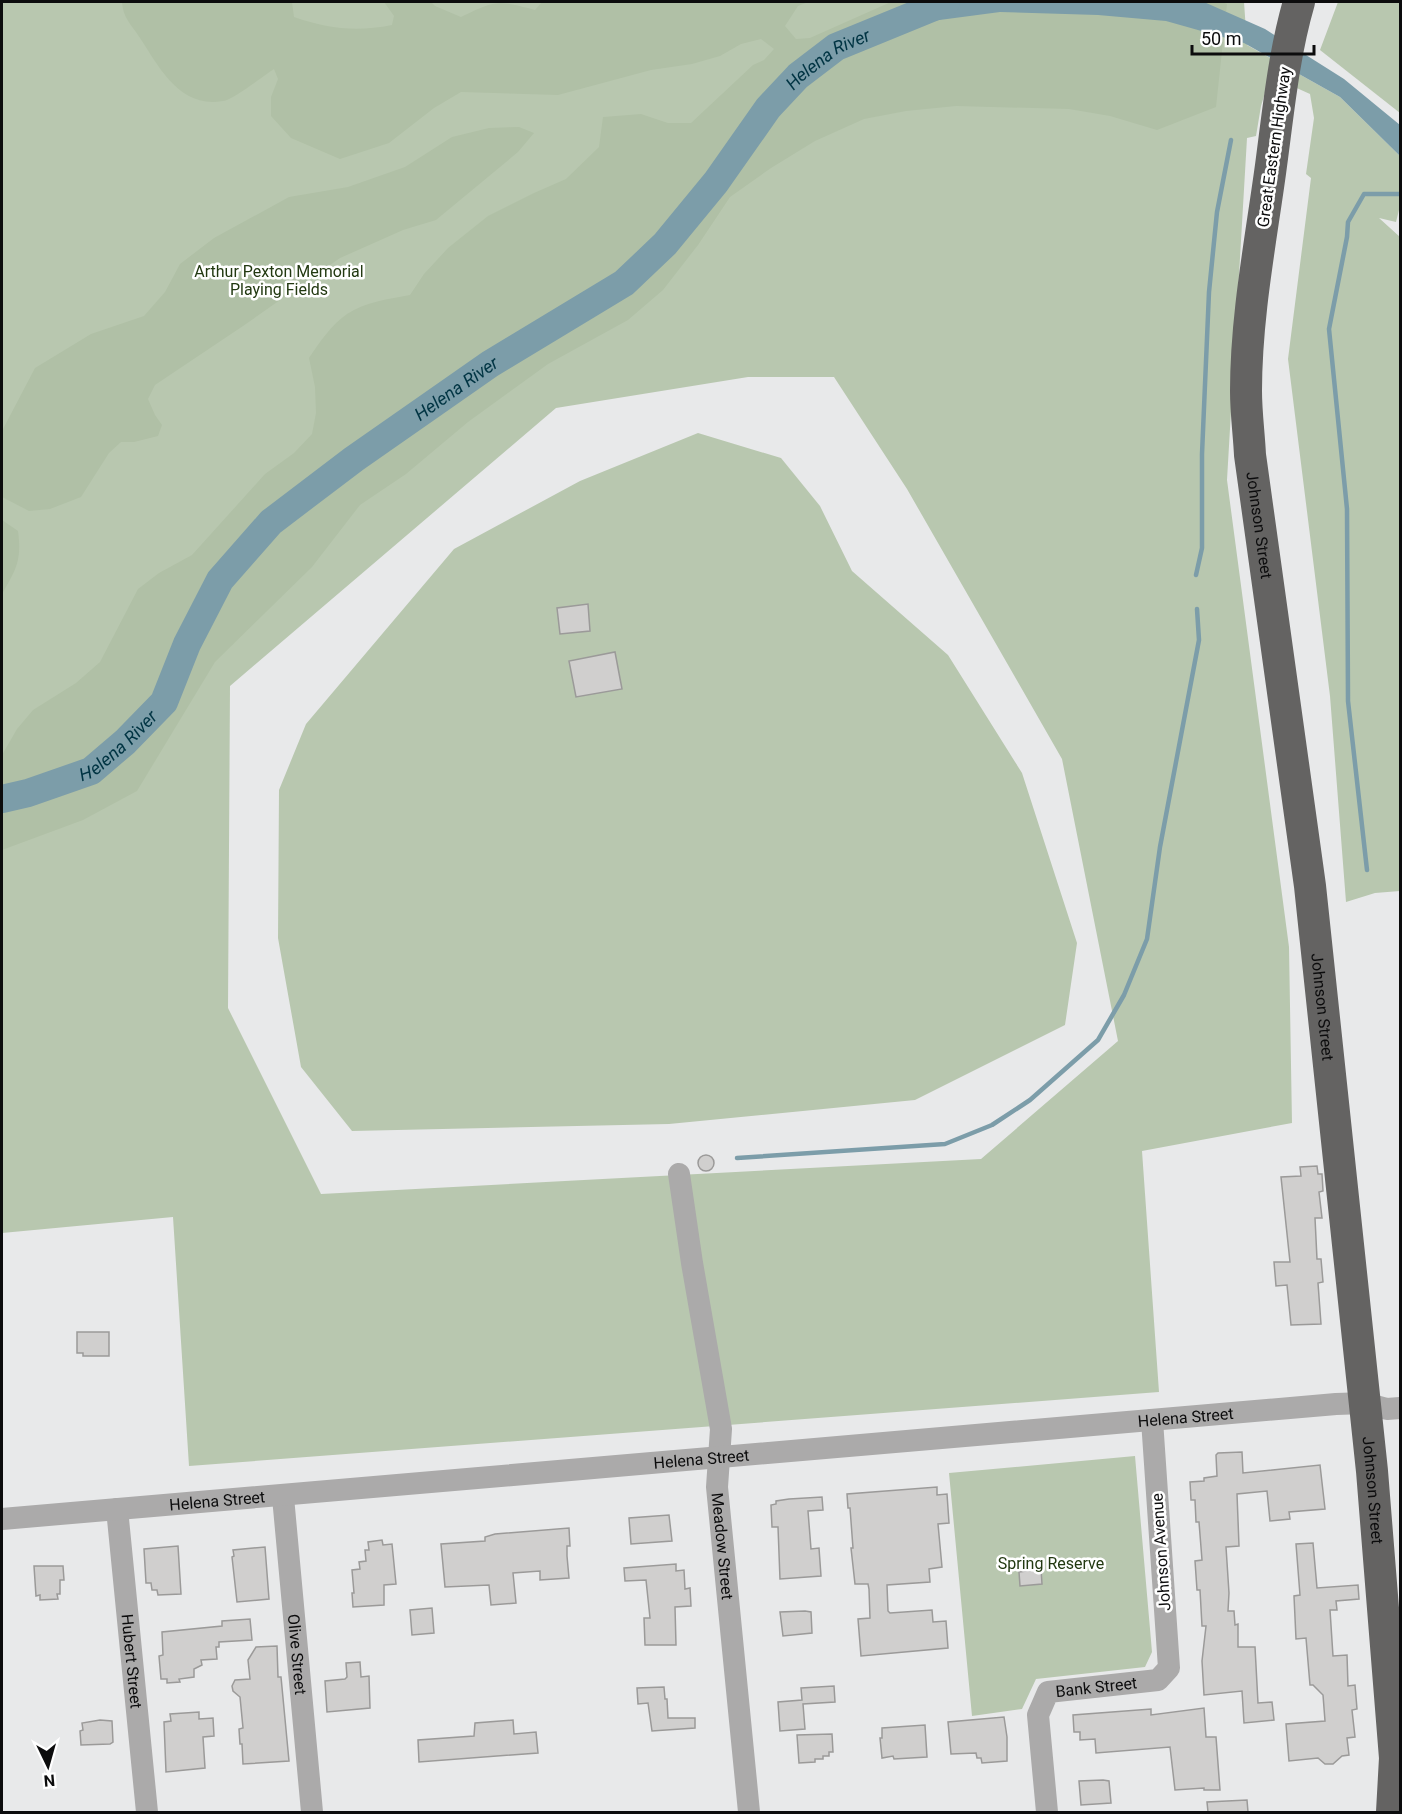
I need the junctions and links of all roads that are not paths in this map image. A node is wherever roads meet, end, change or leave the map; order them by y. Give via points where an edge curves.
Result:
1 (1299, 2) edge
2 (1258, 258) joint
3 (679, 1174) dead end
4 (1365, 1403) junction
5 (1401, 1408) edge
6 (1152, 1420) junction
7 (718, 1456) junction
8 (283, 1497) junction
9 (117, 1509) junction
10 (2, 1519) edge
11 (1158, 1680) joint
12 (1398, 1769) edge
13 (147, 1812) edge
14 (312, 1812) edge
15 (749, 1812) edge
16 (1047, 1812) edge
17 (1392, 1812) edge

1 - 2 highway, Great Eastern Highway via 1290,32
2 - 4 highway, Johnson Street via 1246,392 1250,455 1310,886
3 - 7 street, Meadow Street via 721,1429
4 - 5 street, Helena Street via 1386,1409
4 - 6 street, Helena Street
4 - 12 highway, Johnson Street
6 - 7 street, Helena Street
6 - 11 street, Johnson Avenue via 1169,1668
7 - 8 street, Helena Street
7 - 15 street, Meadow Street via 717,1487
8 - 9 street, Helena Street
8 - 14 street, Olive Street
9 - 10 street, Helena Street
9 - 13 street, Hubert Street
11 - 16 street, Bank Street via 1048,1692 1038,1715
12 - 17 highway, Johnson Street

